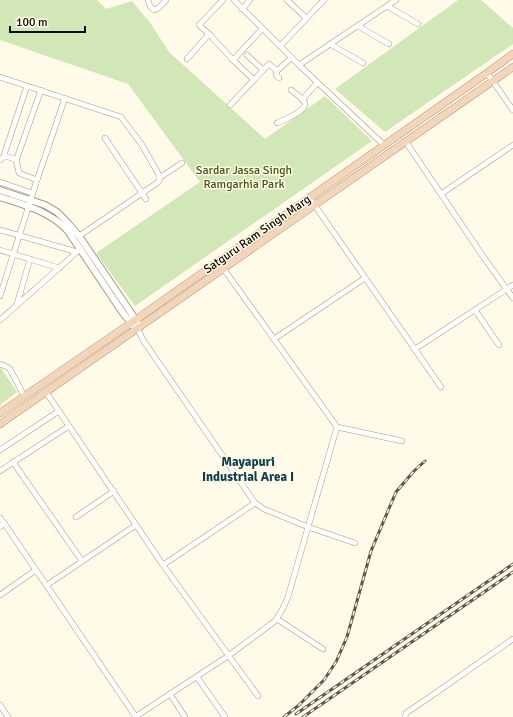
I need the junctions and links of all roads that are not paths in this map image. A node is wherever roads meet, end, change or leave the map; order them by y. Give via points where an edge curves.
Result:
1 (148, 0) edge
2 (166, 0) edge
3 (223, 0) edge
4 (234, 0) edge
5 (250, 0) edge
6 (287, 0) edge
7 (323, 0) edge
8 (396, 0) edge
9 (387, 6) junction
10 (242, 9) junction
11 (306, 18) junction
12 (418, 24) dead end
13 (358, 26) junction
14 (262, 29) junction
15 (208, 34) junction
16 (330, 44) junction
17 (389, 44) dead end
18 (280, 46) junction
19 (513, 54) edge
20 (248, 55) dead end
21 (291, 58) junction
22 (187, 59) dead end
23 (233, 60) junction
24 (363, 63) dead end
25 (299, 65) junction
26 (513, 68) edge
27 (263, 70) junction
28 (277, 71) junction
29 (487, 73) junction
30 (0, 78) edge
31 (279, 78) dead end
32 (254, 80) junction
33 (317, 82) junction
34 (493, 82) junction
35 (27, 86) junction
36 (41, 90) junction
37 (291, 90) dead end
38 (65, 98) junction
39 (302, 100) junction
40 (230, 105) dead end
41 (513, 110) edge
42 (277, 124) dead end
43 (105, 138) dead end
44 (406, 142) junction
45 (384, 145) junction
46 (513, 145) edge
47 (5, 156) junction
48 (16, 159) junction
49 (0, 160) edge
50 (182, 163) dead end
51 (159, 178) junction
52 (37, 180) junction
53 (0, 182) edge
54 (0, 190) edge
55 (32, 193) junction
56 (141, 194) junction
57 (441, 194) junction
58 (0, 197) edge
59 (309, 197) junction
60 (146, 199) dead end
61 (29, 203) junction
62 (314, 206) junction
63 (0, 230) edge
64 (19, 235) junction
65 (79, 236) junction
66 (0, 250) edge
67 (79, 250) junction
68 (14, 254) junction
69 (30, 259) junction
70 (218, 261) junction
71 (59, 268) junction
72 (224, 269) junction
73 (365, 278) junction
74 (513, 285) edge
75 (506, 289) junction
76 (0, 296) edge
77 (513, 298) edge
78 (17, 305) junction
79 (475, 310) junction
80 (0, 320) edge
81 (133, 321) junction
82 (137, 328) junction
83 (274, 338) junction
84 (499, 345) dead end
85 (415, 349) junction
86 (0, 364) edge
87 (441, 387) dead end
88 (46, 392) junction
89 (24, 396) junction
90 (59, 411) junction
91 (0, 413) edge
92 (0, 424) edge
93 (69, 426) junction
94 (337, 427) junction
95 (402, 441) dead end
96 (0, 450) edge
97 (13, 462) junction
98 (0, 471) edge
99 (114, 491) junction
100 (255, 503) junction
101 (76, 517) dead end
102 (0, 518) edge
103 (2, 525) edge
104 (136, 525) junction
105 (308, 527) junction
106 (355, 544) dead end
107 (82, 561) junction
108 (163, 565) junction
109 (36, 570) junction
110 (47, 585) junction
111 (0, 595) edge
112 (277, 619) junction
113 (513, 639) edge
114 (323, 649) dead end
115 (228, 656) junction
116 (197, 677) junction
117 (170, 694) junction
118 (258, 696) dead end
119 (0, 705) edge
120 (5, 716) edge
121 (136, 717) edge
122 (185, 717) edge
123 (225, 717) edge
124 (405, 717) edge

1 - 2 street via 152,9 159,8
3 - 15 street via 199,25
4 - 10 street
5 - 10 street
6 - 11 street
7 - 11 street
8 - 9 street
9 - 12 street
9 - 13 street
10 - 14 street
11 - 18 street
13 - 16 street
13 - 17 street
14 - 18 street
14 - 23 street
15 - 22 street
15 - 23 street
16 - 24 street
16 - 25 street
18 - 21 street
19 - 29 main road, Satguru Ram Singh Marg
20 - 27 street
21 - 25 street
21 - 28 street
23 - 32 street
25 - 33 street
26 - 34 main road, Satguru Ram Singh Marg
27 - 28 street via 269,64
27 - 32 street
28 - 31 street via 276,75
29 - 34 street
29 - 45 main road, Satguru Ram Singh Marg
30 - 35 street
32 - 40 street
33 - 39 street
33 - 45 street
34 - 41 street
34 - 44 main road, Satguru Ram Singh Marg
35 - 36 street
35 - 47 street
36 - 38 street
36 - 48 street
37 - 39 street
38 - 51 street via 122,117 142,145
38 - 52 street
39 - 42 street via 306,105 304,109
43 - 56 street
44 - 57 street
44 - 62 main road, Satguru Ram Singh Marg
45 - 59 main road, Satguru Ram Singh Marg
46 - 57 street
47 - 48 street
47 - 49 street
48 - 52 street via 19,173
50 - 51 street
51 - 56 street
52 - 55 street
53 - 55 street
54 - 61 street
55 - 61 street
56 - 60 street
56 - 65 street
57 - 75 street
58 - 61 street
59 - 62 street
59 - 70 main road, Satguru Ram Singh Marg
61 - 64 street
61 - 65 street via 45,205 57,212
61 - 67 street via 61,223
62 - 72 main road, Satguru Ram Singh Marg
62 - 73 street
63 - 64 street
64 - 67 street
64 - 68 street
65 - 81 street
66 - 68 street
67 - 71 street
67 - 81 street via 123,313
68 - 69 street
68 - 76 street
69 - 71 street
69 - 78 street
70 - 72 street
70 - 81 main road, Satguru Ram Singh Marg
71 - 78 street
72 - 82 main road, Satguru Ram Singh Marg
72 - 83 street
73 - 83 street
73 - 85 street
74 - 75 street
75 - 77 street
75 - 79 street
78 - 80 street
79 - 84 street
79 - 85 street
81 - 82 street
81 - 89 main road, Satguru Ram Singh Marg
82 - 88 main road, Satguru Ram Singh Marg
82 - 100 street
83 - 94 street
85 - 87 street
86 - 89 street via 10,369
88 - 90 street
88 - 92 main road, Satguru Ram Singh Marg
89 - 91 main road, Satguru Ram Singh Marg
90 - 93 street
90 - 96 street
93 - 97 street
93 - 99 street
94 - 95 street
94 - 105 street
97 - 98 street
97 - 107 street
99 - 101 street
99 - 104 street
100 - 105 street
100 - 108 street
102 - 103 street
103 - 109 street
104 - 107 street
104 - 108 street
105 - 106 street
105 - 112 street via 288,597
107 - 110 street
108 - 115 street
109 - 110 street
109 - 111 street
110 - 121 street
112 - 114 street
112 - 115 street
113 - 124 street via 406,713
115 - 116 street
115 - 118 street
116 - 117 street
116 - 123 street
117 - 121 street
117 - 122 street
119 - 120 street

